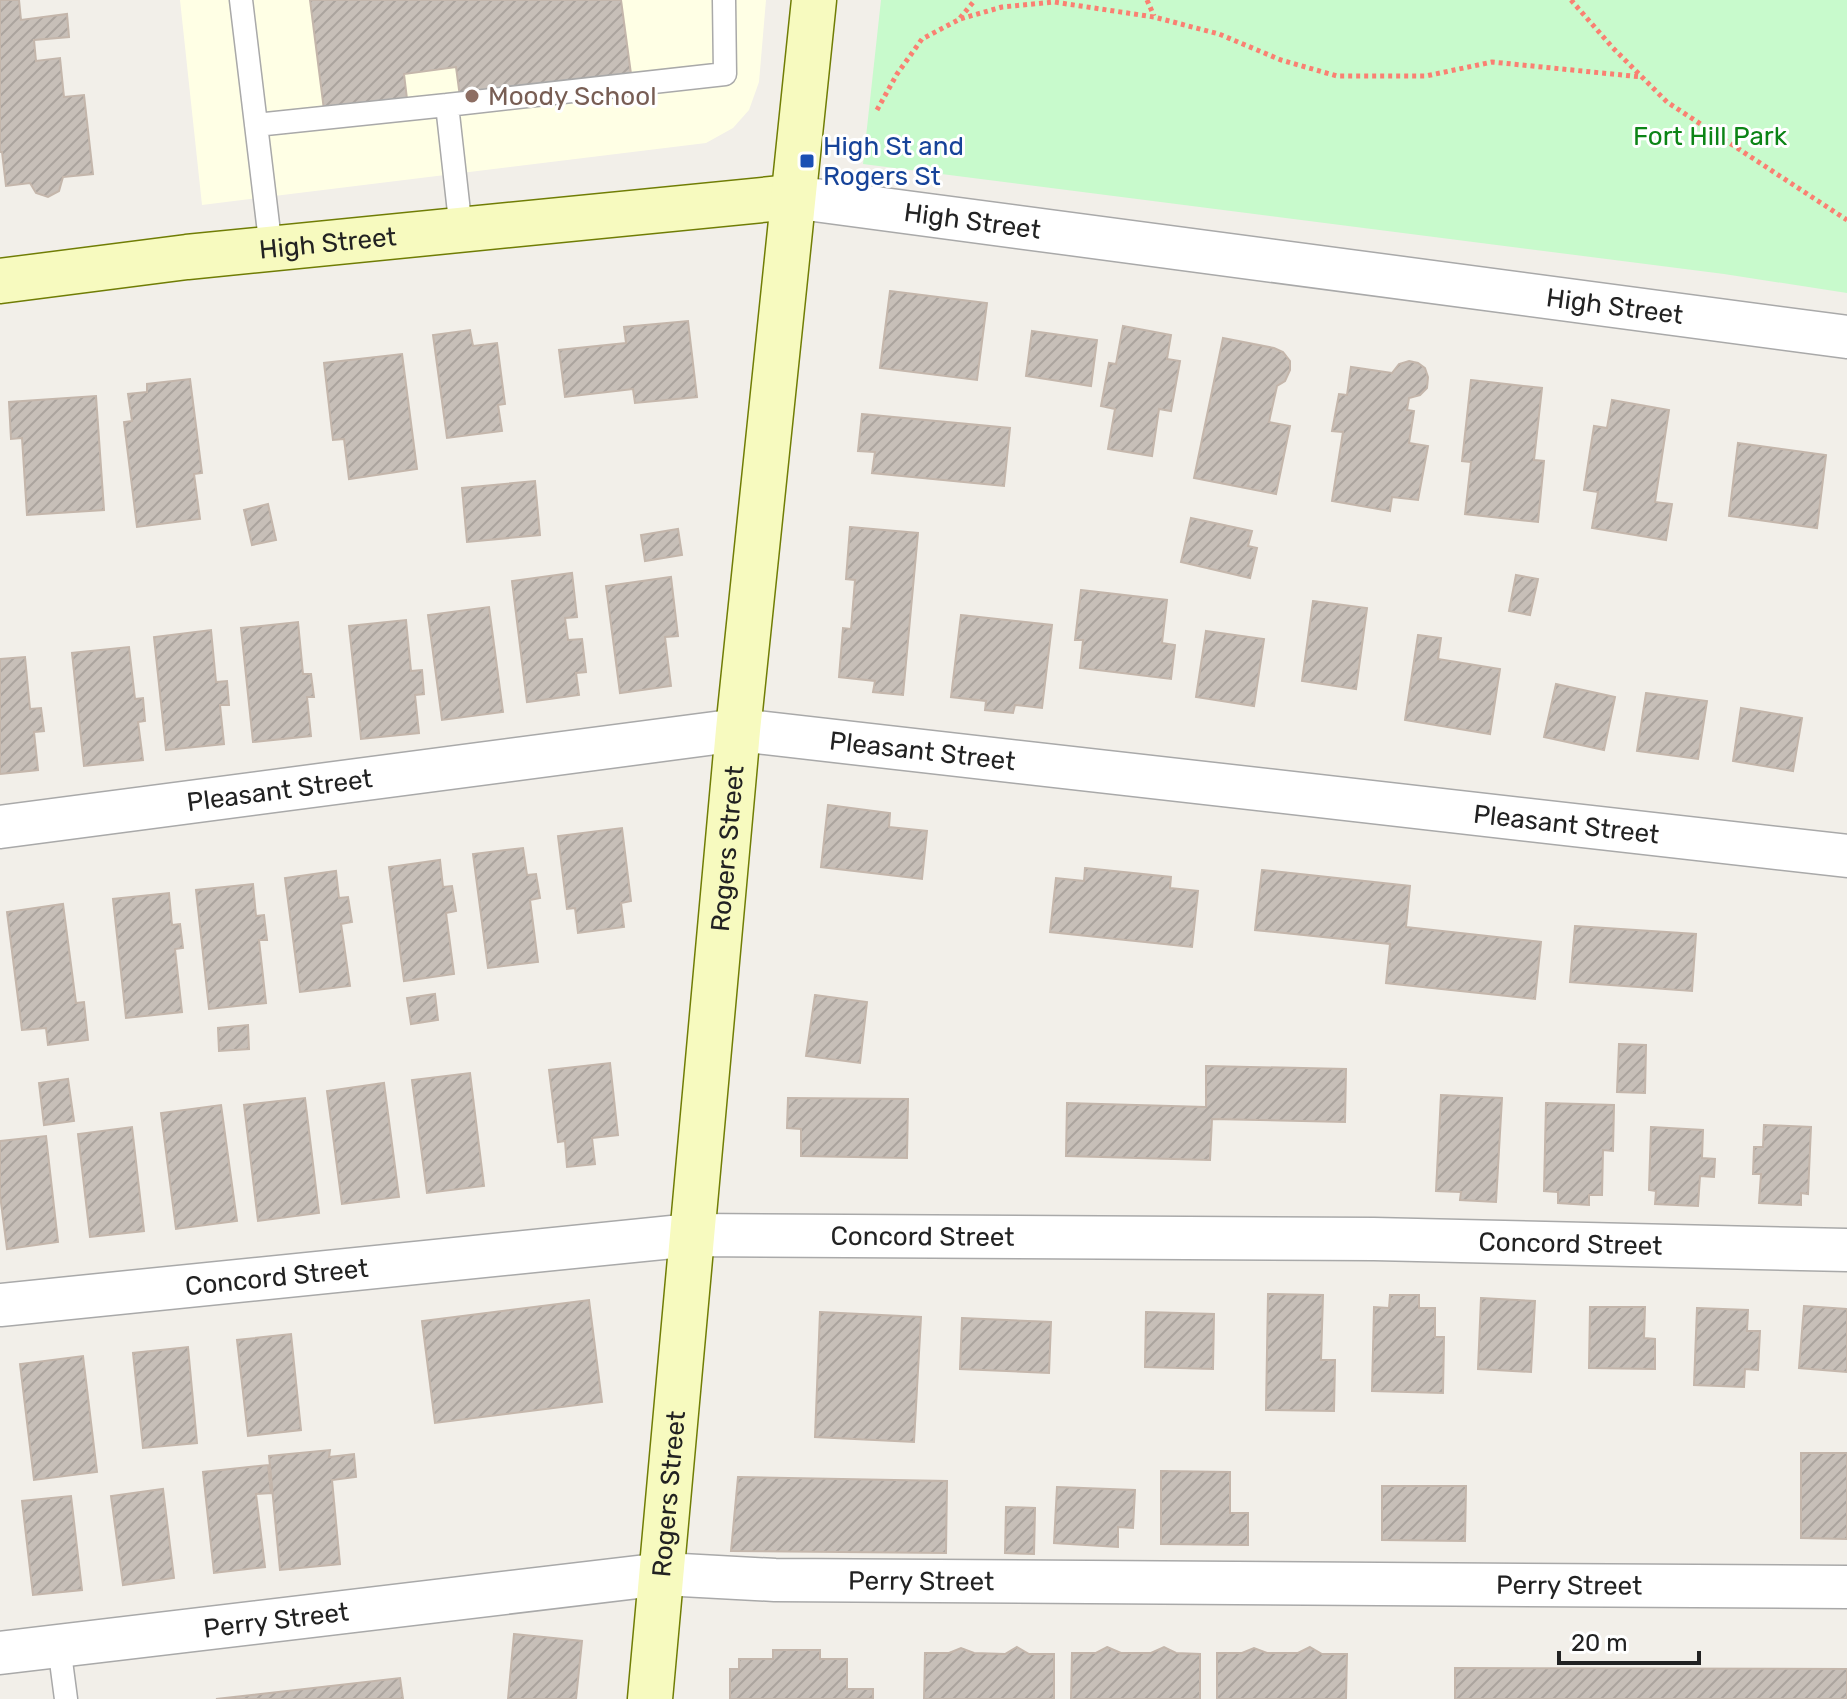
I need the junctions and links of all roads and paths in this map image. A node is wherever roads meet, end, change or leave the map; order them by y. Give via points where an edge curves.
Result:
1 (241, 0) edge
2 (724, 0) edge
3 (814, 0) edge
4 (975, 0) edge
5 (1147, 0) edge
6 (1571, 0) edge
7 (1154, 17) junction
8 (960, 19) junction
9 (1642, 77) junction
10 (447, 105) junction
11 (877, 110) dead end
12 (256, 125) junction
13 (792, 197) junction
14 (1847, 220) edge
15 (461, 230) junction
16 (271, 249) junction
17 (0, 281) edge
18 (1847, 337) edge
19 (738, 730) junction
20 (0, 827) edge
21 (1847, 856) edge
22 (692, 1235) junction
23 (1847, 1250) edge
24 (0, 1305) edge
25 (663, 1574) junction
26 (1847, 1587) edge
27 (59, 1646) junction
28 (0, 1653) edge
29 (66, 1699) edge
30 (650, 1699) edge

1 - 12 lane
2 - 10 lane via 725,74
3 - 13 street, Rogers Street
4 - 8 path
5 - 7 path
6 - 9 path
7 - 8 path via 1054,2 1002,7
7 - 9 path via 1337,76 1426,76 1492,62
8 - 11 path via 922,39
9 - 14 path via 1667,102
10 - 12 lane
10 - 15 lane
12 - 16 lane
13 - 15 street, High Street
13 - 18 street, High Street
13 - 19 street, Rogers Street
15 - 16 street, High Street
16 - 17 street, High Street
19 - 20 street, Pleasant Street
19 - 21 street, Pleasant Street
19 - 22 street, Rogers Street
22 - 23 street, Concord Street via 1374,1239
22 - 24 street, Concord Street
22 - 25 street, Rogers Street
25 - 26 street, Perry Street via 775,1580
25 - 27 street, Perry Street
25 - 30 street, Rogers Street
27 - 28 street, Perry Street
27 - 29 lane

